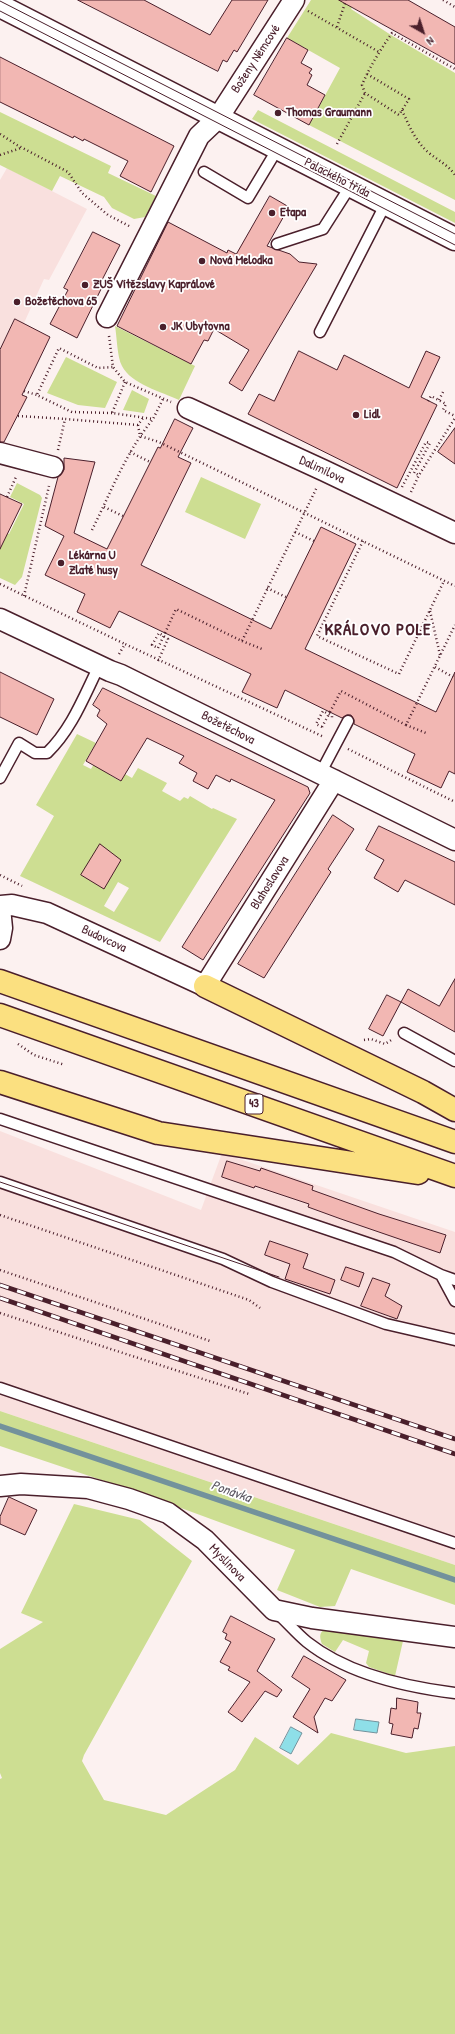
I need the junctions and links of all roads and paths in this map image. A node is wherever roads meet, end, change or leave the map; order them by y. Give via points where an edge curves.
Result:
1 (346, 0) edge
2 (443, 0) edge
3 (293, 1) edge
4 (0, 6) edge
5 (455, 7) edge
6 (337, 27) junction
7 (379, 52) junction
8 (455, 69) edge
9 (367, 74) junction
10 (365, 93) junction
11 (402, 110) junction
12 (218, 118) junction
13 (0, 134) edge
14 (337, 144) dead end
15 (21, 148) junction
16 (278, 148) junction
17 (0, 155) edge
18 (204, 172) dead end
19 (455, 175) edge
20 (351, 186) junction
21 (386, 203) junction
22 (148, 236) junction
23 (455, 239) edge
24 (277, 244) dead end
25 (107, 317) joint
26 (320, 332) dead end
27 (113, 367) junction
28 (125, 382) junction
29 (24, 391) dead end
30 (443, 392) dead end
31 (37, 395) junction
32 (163, 399) junction
33 (439, 400) junction
34 (428, 401) dead end
35 (188, 408) joint
36 (112, 413) junction
37 (18, 416) dead end
38 (455, 417) edge
39 (65, 419) dead end
40 (154, 419) junction
41 (138, 425) dead end
42 (140, 436) junction
43 (130, 452) junction
44 (0, 453) edge
45 (150, 462) dead end
46 (54, 467) dead end
47 (325, 471) junction
48 (419, 475) junction
49 (411, 493) dead end
50 (393, 504) junction
51 (104, 507) junction
52 (304, 513) junction
53 (123, 516) dead end
54 (92, 530) dead end
55 (295, 532) junction
56 (455, 533) edge
57 (314, 541) dead end
58 (363, 542) junction
59 (444, 581) junction
60 (0, 584) edge
61 (455, 586) edge
62 (267, 588) junction
63 (286, 597) dead end
64 (430, 611) junction
65 (0, 619) edge
66 (455, 625) edge
67 (242, 641) junction
68 (124, 644) junction
69 (262, 649) dead end
70 (440, 656) junction
71 (158, 661) junction
72 (435, 667) junction
73 (104, 669) junction
74 (453, 676) dead end
75 (348, 721) dead end
76 (406, 725) junction
77 (426, 733) dead end
78 (322, 736) junction
79 (336, 744) junction
80 (327, 777) junction
81 (0, 778) edge
82 (455, 802) edge
83 (455, 840) edge
84 (0, 875) edge
85 (29, 889) dead end
86 (0, 907) edge
87 (0, 939) edge
88 (0, 981) edge
89 (205, 986) junction
90 (0, 1015) edge
91 (404, 1033) dead end
92 (34, 1055) dead end
93 (455, 1061) edge
94 (64, 1065) dead end
95 (0, 1082) edge
96 (455, 1110) edge
97 (0, 1119) edge
98 (455, 1142) edge
99 (455, 1177) edge
100 (0, 1182) edge
101 (0, 1215) edge
102 (0, 1270) edge
103 (441, 1275) junction
104 (455, 1280) edge
105 (455, 1301) edge
106 (260, 1308) dead end
107 (0, 1312) edge
108 (455, 1340) edge
109 (210, 1341) dead end
110 (0, 1388) edge
111 (249, 1394) dead end
112 (0, 1486) edge
113 (455, 1543) edge
114 (274, 1610) junction
115 (455, 1637) edge
116 (455, 1693) edge

1 - 6 path
2 - 5 path
3 - 6 path
3 - 12 street, Boženy Němcové
4 - 12 street, Palackého třída
6 - 7 path
7 - 8 path via 392,33
7 - 9 path
9 - 10 path via 362,85
9 - 11 path via 409,98
10 - 11 path via 399,115
10 - 14 path
11 - 19 path via 417,140
12 - 16 street, Palackého třída
12 - 22 street via 199,136
13 - 15 path
15 - 17 path
15 - 22 path via 68,172 82,193 108,214
16 - 18 lane via 248,198
16 - 20 street, Palackého třída
20 - 21 street, Palackého třída
20 - 24 lane via 323,229
21 - 23 street, Palackého třída
21 - 26 lane
22 - 25 street
25 - 27 path
27 - 28 path
27 - 31 path via 98,368 59,348
28 - 32 path
28 - 36 path
29 - 31 path
30 - 33 path
31 - 36 path via 72,412
32 - 35 path
32 - 40 path
33 - 34 path via 430,396
33 - 38 path via 446,404 443,410
35 - 47 street, Dalimilova
36 - 40 path
37 - 39 path
38 - 48 path
40 - 42 path
41 - 42 path
42 - 43 path
42 - 52 path via 159,442
43 - 45 path
43 - 51 path
44 - 46 street
47 - 50 street, Dalimilova
47 - 52 path
48 - 49 path
48 - 50 path via 414,472 430,444 426,442
50 - 56 street, Dalimilova
51 - 53 path
51 - 54 path
52 - 55 path
52 - 58 path
55 - 57 path
55 - 62 path
58 - 59 path
58 - 64 path via 317,636 399,674
59 - 61 path
59 - 64 path
60 - 68 path
62 - 63 path
62 - 67 path
64 - 70 path
65 - 73 street, Božetěchova
66 - 70 path
67 - 69 path
67 - 71 path, bridge via 176,609 165,633 158,648 152,645 159,633 168,639
68 - 71 path
68 - 73 path
70 - 72 path
71 - 78 path
72 - 74 path
72 - 76 path
73 - 80 street, Božetěchova via 121,675
73 - 81 lane via 55,745 47,753 35,753 19,744
75 - 79 lane
76 - 77 path
76 - 78 path, bridge via 341,690 330,712 322,727 316,724 323,711 332,716
78 - 79 path
79 - 80 lane
79 - 82 path
80 - 83 street, Božetěchova
80 - 89 street, Blahoslavova
84 - 85 path
86 - 87 street, Budovcova
86 - 89 street, Budovcova via 12,905 47,913
88 - 98 highway, 43
89 - 96 highway
90 - 99 highway, 43
91 - 93 lane
92 - 94 path
95 - 99 highway via 158,1133
97 - 103 lane via 394,1252
100 - 108 lane via 223,1259 272,1282 386,1324
101 - 106 path via 249,1300
102 - 109 path
103 - 104 lane
103 - 105 lane
107 - 111 path
110 - 113 lane
112 - 114 street, Myslínova via 21,1484 88,1488 129,1499 168,1514 205,1540
114 - 115 street via 312,1618
114 - 116 lane via 307,1642 355,1668 396,1682

